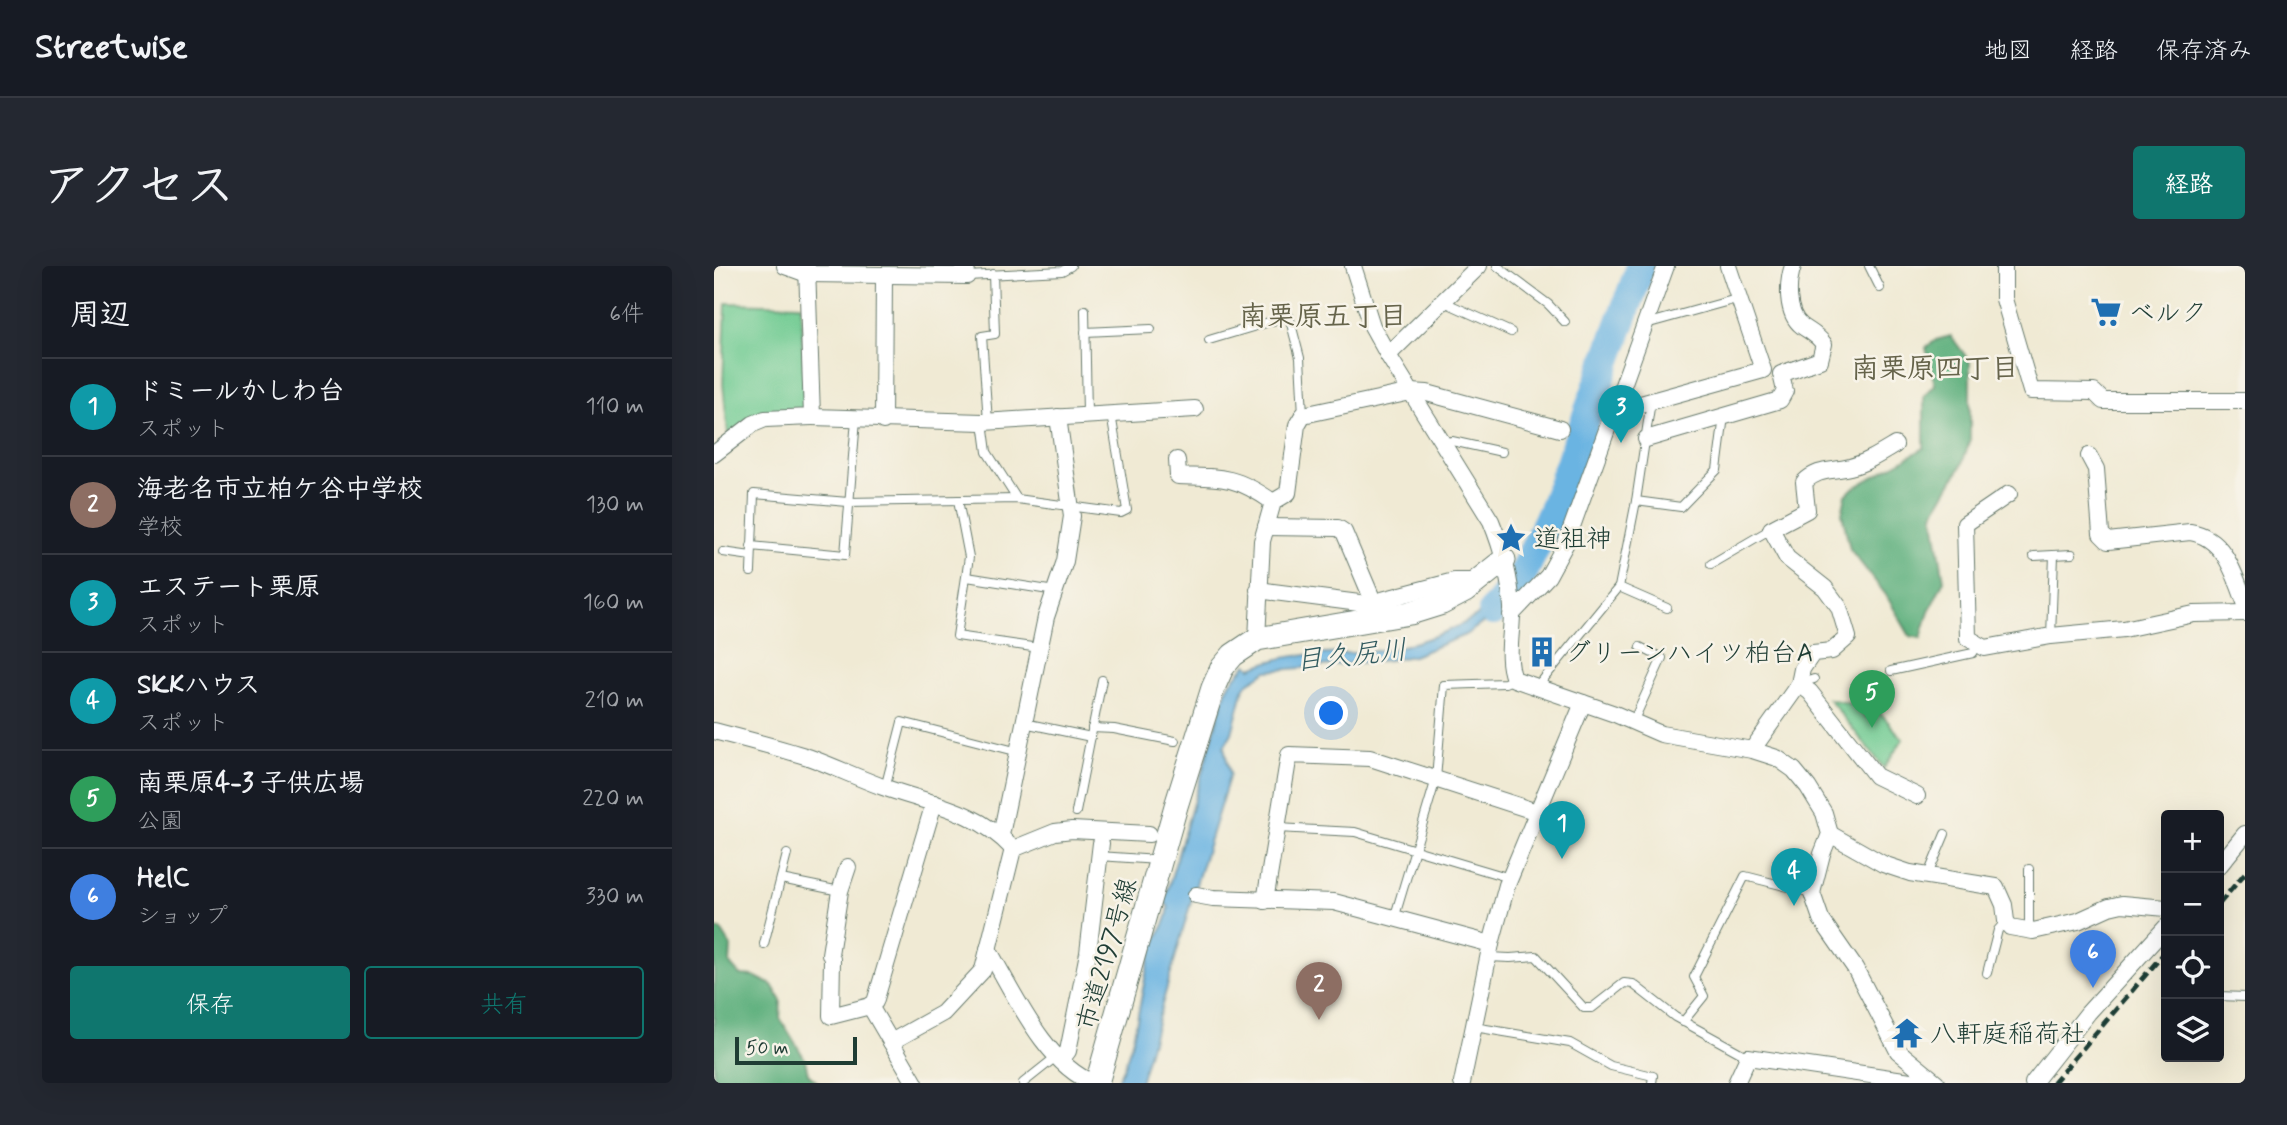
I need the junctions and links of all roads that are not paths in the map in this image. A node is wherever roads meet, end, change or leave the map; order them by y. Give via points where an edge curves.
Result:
1 (785, 266) edge
2 (1071, 266) edge
3 (1353, 266) edge
4 (1479, 266) edge
5 (1497, 266) edge
6 (1666, 266) edge
7 (1728, 266) edge
8 (1793, 266) edge
9 (1869, 266) edge
10 (2004, 266) edge
11 (807, 270) edge
12 (967, 271) edge
13 (889, 272) edge
14 (993, 274) junction
15 (1880, 288) dead end
16 (1740, 298) junction
17 (1442, 301) junction
18 (1085, 310) dead end
19 (1565, 322) dead end
20 (1653, 322) dead end
21 (1151, 329) dead end
22 (1085, 332) junction
23 (1511, 332) dead end
24 (1209, 340) dead end
25 (1388, 355) junction
26 (1411, 392) junction
27 (1651, 401) junction
28 (2245, 401) edge
29 (1195, 409) dead end
30 (1612, 412) junction
31 (1111, 413) junction
32 (1087, 414) junction
33 (1303, 415) junction
34 (1058, 416) junction
35 (1724, 416) junction
36 (812, 417) junction
37 (856, 419) junction
38 (883, 421) junction
39 (985, 422) junction
40 (1560, 429) dead end
41 (1646, 439) junction
42 (1443, 443) junction
43 (1895, 445) dead end
44 (1502, 453) dead end
45 (714, 454) edge
46 (2089, 456) dead end
47 (1177, 460) dead end
48 (2009, 494) dead end
49 (1017, 499) junction
50 (958, 500) junction
51 (1636, 501) junction
52 (848, 502) junction
53 (1273, 502) junction
54 (1070, 507) junction
55 (1266, 527) junction
56 (1771, 529) junction
57 (751, 546) junction
58 (723, 552) dead end
59 (2072, 554) dead end
60 (2054, 555) junction
61 (751, 556) junction
62 (2034, 556) dead end
63 (1505, 563) junction
64 (1711, 564) dead end
65 (2237, 566) edge
66 (751, 572) dead end
67 (967, 577) junction
68 (1478, 581) junction
69 (1619, 587) junction
70 (1258, 590) junction
71 (1055, 591) junction
72 (2245, 602) edge
73 (1374, 603) junction
74 (1667, 608) dead end
75 (1511, 612) junction
76 (2245, 613) edge
77 (2051, 636) junction
78 (1257, 639) junction
79 (1978, 645) junction
80 (1640, 647) dead end
81 (1039, 648) junction
82 (1891, 671) dead end
83 (1514, 679) junction
84 (1102, 680) dead end
85 (1807, 681) junction
86 (1537, 687) junction
87 (1583, 703) junction
88 (1633, 722) junction
89 (1024, 723) junction
90 (714, 731) edge
91 (1091, 733) junction
92 (1175, 741) dead end
93 (1752, 750) junction
94 (1019, 752) junction
95 (1436, 779) junction
96 (885, 788) junction
97 (1917, 796) dead end
98 (934, 803) junction
99 (1076, 812) dead end
100 (1537, 812) junction
101 (1277, 828) junction
102 (1830, 834) junction
103 (1945, 834) dead end
104 (2245, 834) edge
105 (1001, 835) junction
106 (1159, 844) junction
107 (1013, 849) junction
108 (1100, 850) joint
109 (1414, 850) junction
110 (787, 853) dead end
111 (2224, 860) edge
112 (848, 867) dead end
113 (2029, 869) dead end
114 (1927, 877) junction
115 (781, 878) junction
116 (1510, 878) junction
117 (840, 891) junction
118 (1812, 893) junction
119 (1196, 895) dead end
120 (1265, 901) junction
121 (2161, 908) edge
122 (1394, 919) junction
123 (2006, 921) junction
124 (2029, 930) junction
125 (2161, 933) edge
126 (764, 944) dead end
127 (988, 949) junction
128 (1490, 951) junction
129 (1987, 973) dead end
130 (2224, 996) edge
131 (2245, 997) edge
132 (870, 1006) junction
133 (1684, 1022) junction
134 (1474, 1027) junction
135 (891, 1042) junction
136 (1748, 1057) junction
137 (1059, 1058) junction
138 (915, 1083) edge
139 (1023, 1083) edge
140 (1096, 1083) edge
141 (1462, 1083) edge
142 (1652, 1083) edge
143 (1736, 1083) edge
144 (1924, 1083) edge
145 (1937, 1083) edge
146 (2033, 1083) edge

1 - 11 street
2 - 14 lane via 1062,271
3 - 25 street via 1372,326
4 - 17 street
5 - 19 lane
6 - 30 street
7 - 16 street
8 - 35 street via 1789,278 1792,315 1824,344 1820,360 1781,374 1784,391 1780,401
9 - 15 lane
10 - 28 street via 2004,299 2031,391 2094,392 2103,401
11 - 13 street
11 - 36 street
12 - 13 street
12 - 14 lane
13 - 38 street
14 - 39 lane via 995,334 982,336
16 - 20 lane
16 - 27 street via 1763,370
17 - 23 lane
17 - 25 street
18 - 22 lane
21 - 22 lane
22 - 32 lane
24 - 33 lane via 1289,316 1300,358
25 - 26 street
26 - 33 street
26 - 40 street
26 - 42 street
27 - 30 street
27 - 41 lane
29 - 31 street
30 - 75 street via 1566,543 1548,576
31 - 32 street
31 - 54 lane via 1127,510
32 - 34 street
33 - 53 street via 1297,425 1288,493
34 - 39 street
34 - 54 street
35 - 41 street
35 - 51 lane via 1717,470 1681,507
36 - 37 street
36 - 45 street via 773,418 753,424
37 - 38 street
37 - 52 lane
38 - 39 street
39 - 49 lane via 987,452
41 - 51 lane
42 - 44 lane
42 - 63 street via 1492,521
43 - 56 street via 1860,464 1814,472 1804,482 1807,510
46 - 65 street via 2096,469 2101,534 2108,541 2202,534
47 - 53 street via 1178,476 1237,481
48 - 79 street via 1965,524 1968,638
49 - 50 lane
49 - 54 lane
50 - 52 lane
50 - 67 lane via 969,557
51 - 69 lane
52 - 57 lane via 754,494
52 - 57 lane via 845,555
53 - 55 street
54 - 71 street via 1065,561
55 - 70 street
55 - 73 street via 1338,528 1345,532
56 - 64 lane
56 - 85 street via 1787,558 1825,588 1839,607 1848,637 1832,651 1813,653 1802,669
57 - 61 lane
58 - 61 lane
59 - 60 lane
60 - 62 lane
60 - 77 lane
61 - 66 lane
63 - 68 street
63 - 75 street
65 - 72 street
67 - 71 lane
67 - 81 lane via 957,636
68 - 73 street via 1454,581
68 - 78 street via 1442,603 1410,613
69 - 74 lane
69 - 86 lane
70 - 73 street
70 - 78 street
71 - 81 street
75 - 83 street via 1510,668
76 - 77 street via 2194,614 2124,629
77 - 79 street via 1985,648
78 - 106 street, 市道2197号線 via 1222,668
79 - 82 lane via 1973,653
80 - 88 lane via 1662,658
81 - 89 street
83 - 86 street
83 - 95 lane via 1444,685
84 - 91 lane
85 - 93 street
85 - 97 street via 1810,692 1877,776
86 - 87 street
87 - 88 street
87 - 100 street
88 - 93 street via 1661,734
89 - 91 lane
89 - 94 street
90 - 96 street via 810,758
91 - 92 lane via 1114,729
91 - 99 lane
93 - 102 street via 1777,758 1794,770 1824,813
94 - 96 lane via 902,722
94 - 105 street
95 - 100 street
95 - 101 street via 1370,758 1289,755
95 - 109 lane
96 - 98 street
98 - 105 street via 978,819
98 - 132 street via 875,1002
100 - 116 street
101 - 109 lane via 1355,832
101 - 120 street
102 - 114 street via 1883,864
102 - 118 street
103 - 114 lane
104 - 111 street
105 - 107 street
106 - 107 street via 1072,830
106 - 108 lane
106 - 140 street, 市道2197号線
107 - 127 street
108 - 137 street via 1088,953 1069,1052
109 - 116 lane
109 - 122 lane
110 - 115 lane
112 - 117 street
113 - 124 lane
114 - 123 street via 1996,887
115 - 117 lane
115 - 126 lane
116 - 128 street
117 - 132 street via 830,954 831,1016
118 - 133 lane via 1745,876 1694,977 1704,996
118 - 145 street via 1821,919 1855,968 1898,1051
119 - 120 street
120 - 122 street via 1334,902
121 - 124 street via 2122,904 2078,921
122 - 128 street
123 - 124 street via 2010,927
123 - 129 lane via 1997,930
125 - 146 street
127 - 135 street via 983,971 943,1013
127 - 137 street via 1046,1047
128 - 133 lane via 1510,958 1536,956 1584,1009 1592,1009 1624,983 1633,984
128 - 134 street
130 - 131 lane
132 - 135 street
133 - 136 lane
134 - 141 street
134 - 142 lane via 1570,1043 1611,1066 1653,1076
135 - 138 street
136 - 143 street
136 - 144 street
137 - 139 lane
137 - 140 street

